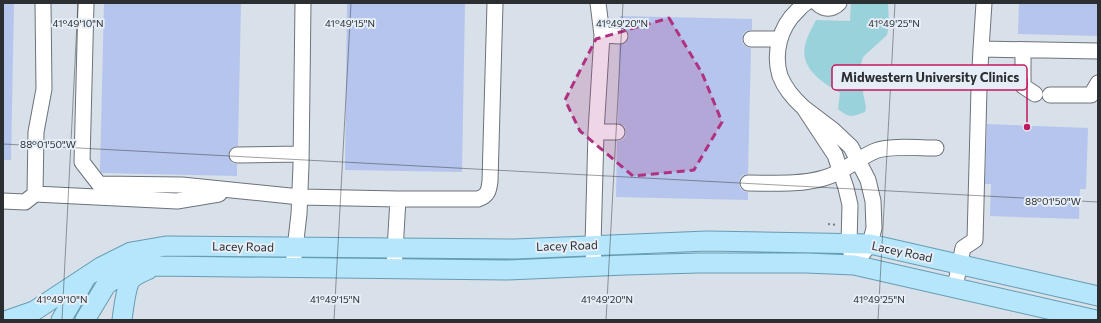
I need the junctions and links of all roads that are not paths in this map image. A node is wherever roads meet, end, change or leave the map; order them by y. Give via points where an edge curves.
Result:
1 (43, 3) edge
2 (86, 3) edge
3 (303, 3) edge
4 (495, 3) edge
5 (598, 3) edge
6 (806, 3) edge
7 (817, 3) edge
8 (839, 3) edge
9 (984, 3) edge
10 (602, 35) junction
11 (620, 36) dead end
12 (751, 39) dead end
13 (780, 39) junction
14 (981, 49) junction
15 (1023, 50) junction
16 (1098, 51) edge
17 (1098, 83) edge
18 (804, 108) junction
19 (596, 132) junction
20 (617, 132) dead end
21 (936, 148) dead end
22 (237, 154) dead end
23 (301, 154) junction
24 (858, 161) junction
25 (840, 171) junction
26 (748, 183) dead end
27 (238, 191) junction
28 (35, 194) junction
29 (300, 197) junction
30 (398, 198) junction
31 (3, 202) edge
32 (849, 244) junction
33 (870, 244) junction
34 (593, 245) junction
35 (395, 247) junction
36 (294, 248) junction
37 (959, 264) junction
38 (854, 265) junction
39 (156, 266) junction
40 (594, 267) junction
41 (294, 268) junction
42 (394, 268) junction
43 (87, 277) junction
44 (955, 287) junction
45 (1098, 296) edge
46 (8, 320) edge
47 (61, 320) edge
48 (85, 320) edge
49 (122, 320) edge
50 (1096, 320) edge

1 - 28 lane via 44,89 36,132
2 - 27 lane via 82,162 99,184 182,185
3 - 23 lane
4 - 30 lane via 488,193 478,199
5 - 10 lane
6 - 13 lane via 789,18
7 - 8 lane via 826,9
9 - 14 lane
10 - 11 lane
10 - 19 lane
12 - 13 lane
13 - 18 lane via 777,56 780,76 790,94
14 - 15 lane
14 - 37 lane via 975,240 963,248
15 - 16 lane
15 - 17 lane via 1023,86 1042,94 1091,95
18 - 24 lane via 851,147
18 - 25 lane via 835,155
19 - 20 lane
19 - 34 lane
21 - 24 lane via 885,148
22 - 23 lane
23 - 29 lane
24 - 25 lane
24 - 33 lane via 868,180 873,202 874,228
25 - 26 lane via 824,178 798,183
25 - 32 lane via 850,205
27 - 28 lane via 177,201
27 - 29 lane
28 - 31 lane via 25,202
29 - 30 lane
29 - 36 lane
30 - 35 lane
32 - 33 main road, Lacey Road
32 - 34 main road, Lacey Road via 706,241
32 - 38 lane
33 - 37 main road, Lacey Road
33 - 38 lane
34 - 35 main road, Lacey Road via 514,249
34 - 40 lane
35 - 36 main road, Lacey Road
35 - 42 lane
36 - 41 lane
36 - 43 main road, Lacey Road via 166,246 131,252
37 - 44 lane
37 - 45 main road, Lacey Road
38 - 40 main road, Lacey Road via 699,263
38 - 44 main road, Lacey Road
39 - 41 main road, Lacey Road
39 - 48 main road, Lacey Road via 125,271 106,285
39 - 49 main road via 130,281
40 - 42 main road, Lacey Road via 506,270
41 - 42 main road, Lacey Road
43 - 46 main road via 34,311
43 - 47 main road, Lacey Road
44 - 50 main road, Lacey Road

